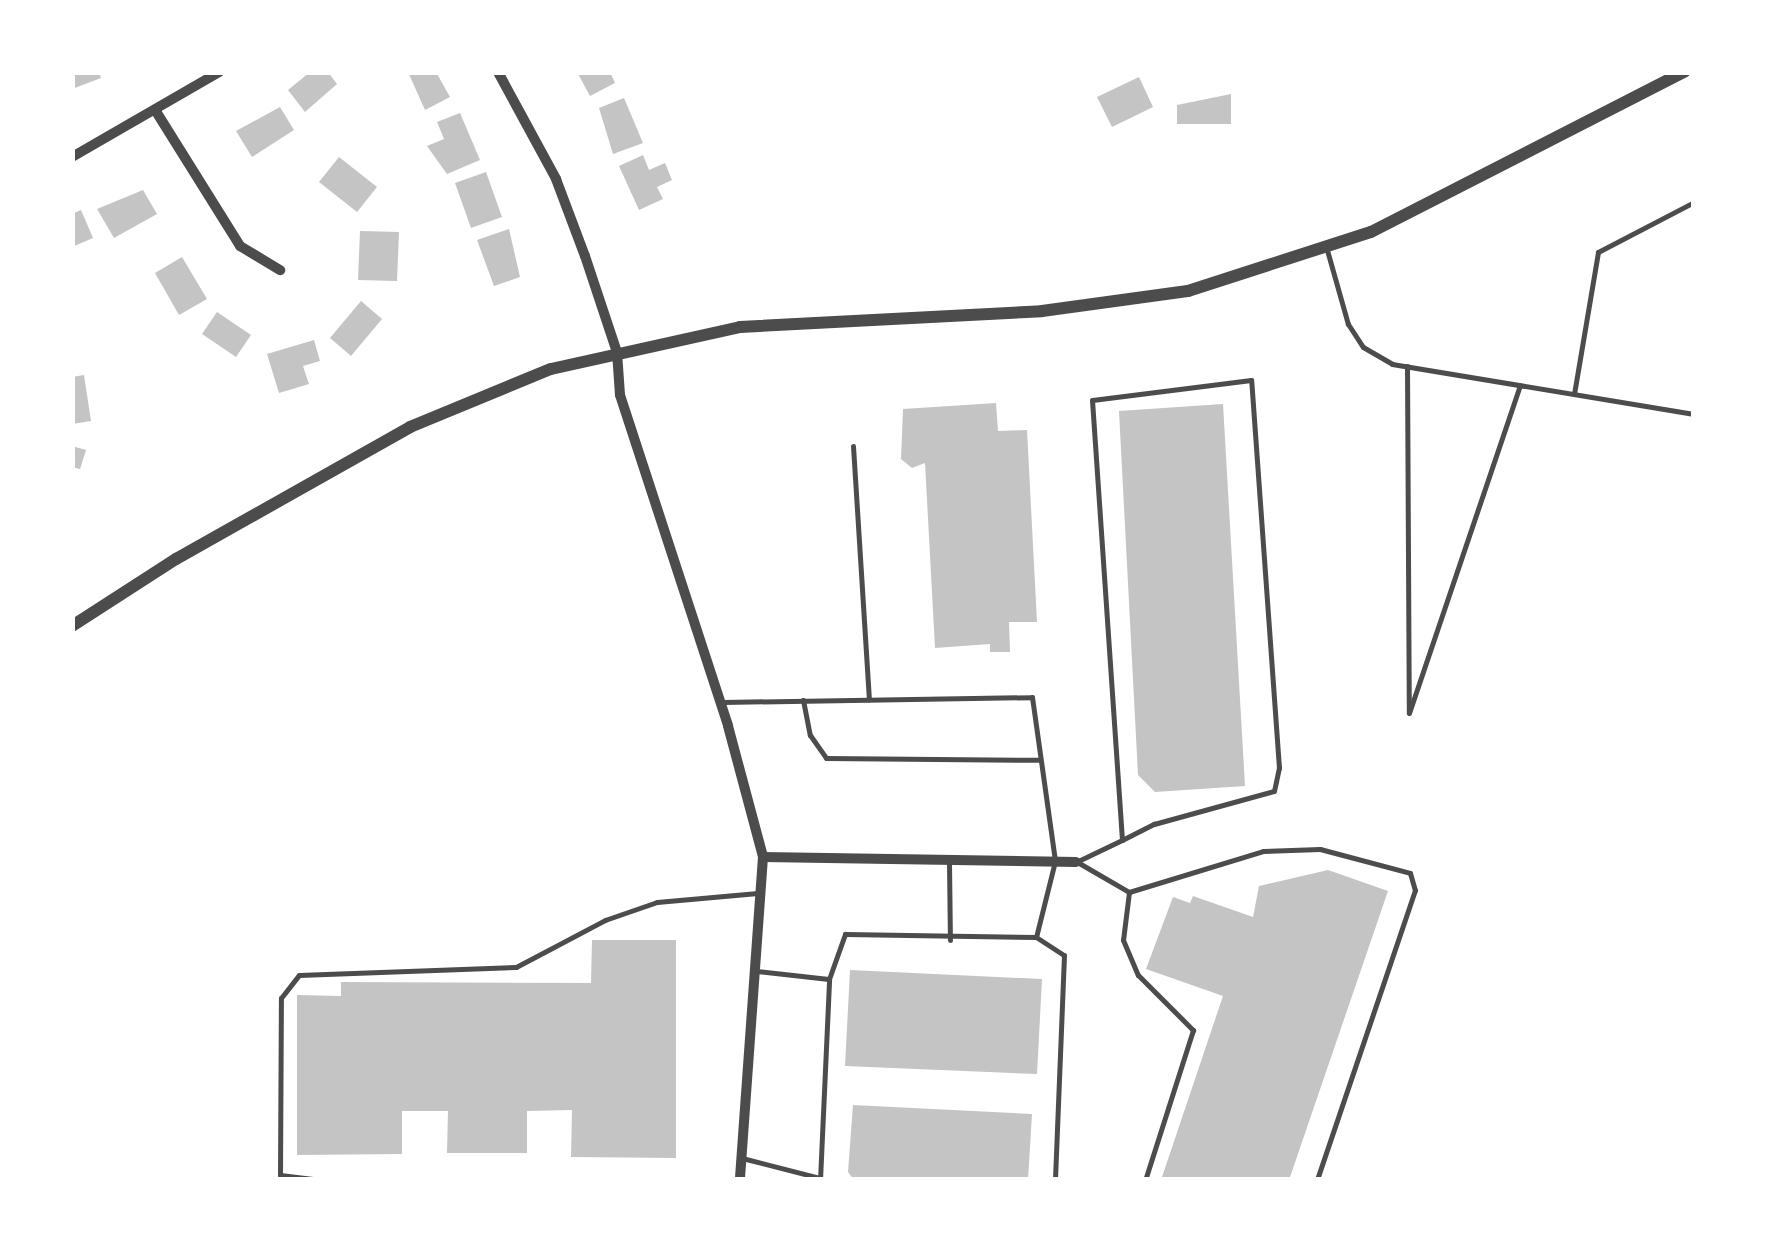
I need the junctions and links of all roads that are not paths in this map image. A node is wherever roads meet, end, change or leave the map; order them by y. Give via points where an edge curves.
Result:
1 (219, 72) edge
2 (498, 72) edge
3 (1684, 72) edge
4 (158, 113) junction
5 (72, 157) edge
6 (1694, 202) edge
7 (1327, 250) junction
8 (280, 270) dead end
9 (618, 352) junction
10 (1407, 366) junction
11 (1520, 386) junction
12 (1574, 394) junction
13 (1694, 414) edge
14 (853, 446) dead end
15 (72, 626) edge
16 (803, 700) junction
17 (869, 700) junction
18 (720, 702) junction
19 (1040, 760) junction
20 (1122, 840) junction
21 (763, 857) junction
22 (949, 860) junction
23 (1055, 861) junction
24 (1076, 862) junction
25 (1129, 892) junction
26 (758, 893) junction
27 (1036, 938) junction
28 (950, 940) junction
29 (753, 971) junction
30 (829, 979) junction
31 (742, 1158) junction
32 (820, 1179) edge
33 (321, 1180) edge
34 (740, 1180) edge
35 (1055, 1180) edge
36 (1145, 1180) edge
37 (1317, 1180) edge

1 - 4 street
2 - 9 street via 556,179
3 - 7 street
4 - 5 street
4 - 8 street via 240,246
6 - 12 lane via 1598,252
7 - 9 street via 1188,291 1116,303 740,327
7 - 10 lane via 1348,324 1363,347
9 - 15 street via 551,369 410,427
9 - 18 street via 620,395
10 - 11 lane
10 - 11 lane via 1409,713
11 - 12 lane
12 - 13 lane
14 - 17 lane
16 - 17 lane
16 - 18 lane
16 - 19 lane via 810,735 826,758
17 - 19 lane via 1032,697
18 - 21 street
19 - 23 lane
20 - 20 lane via 1154,824 1274,791 1279,768 1251,380 1092,400
20 - 24 lane
21 - 22 street
21 - 26 street
22 - 23 street
22 - 28 lane
23 - 24 street
23 - 27 lane
24 - 25 lane
25 - 36 lane via 1124,940 1138,975 1193,1030
25 - 37 lane via 1263,851 1320,849 1410,873 1414,890
26 - 29 street
26 - 33 lane via 658,902 604,920 516,967 300,975 281,998 280,1176
27 - 28 lane
27 - 35 lane via 1064,955
28 - 30 lane via 845,934
29 - 30 lane
29 - 31 street
30 - 32 lane
31 - 32 lane
31 - 34 street

